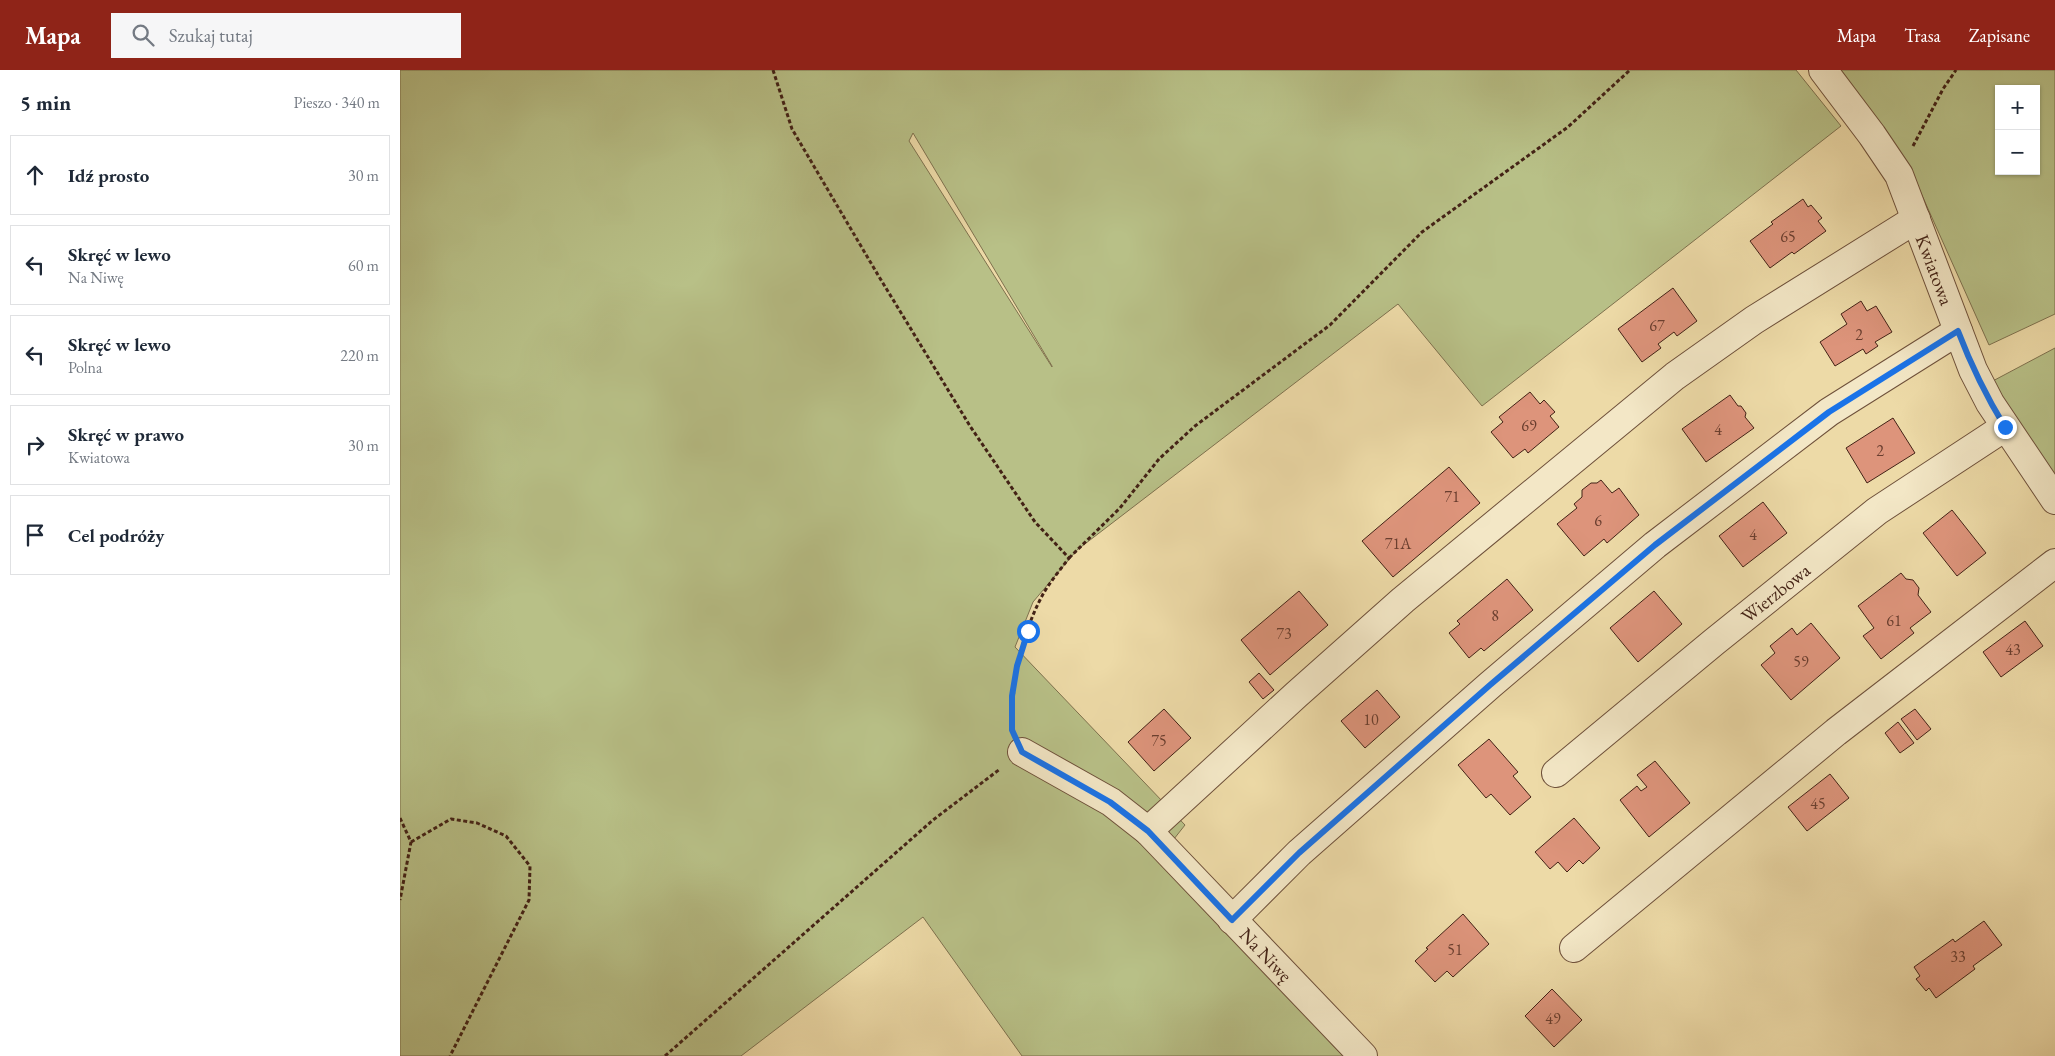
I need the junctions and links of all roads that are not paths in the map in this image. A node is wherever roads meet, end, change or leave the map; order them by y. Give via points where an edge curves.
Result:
1 (1823, 70) edge
2 (1916, 219) junction
3 (1958, 331) junction
4 (2005, 427) junction
5 (2055, 500) edge
6 (2055, 563) edge
7 (1022, 752) road end
8 (1556, 773) dead end
9 (1148, 831) junction
10 (1232, 920) junction
11 (1574, 948) dead end
12 (1363, 1056) edge

1 - 2 street, Kwiatowa via 1899,176
2 - 3 street, Kwiatowa
2 - 9 street via 1754,320 1660,388 1403,600
3 - 4 street, Kwiatowa via 1990,403
3 - 10 street via 1829,412 1655,545 1299,853
4 - 5 street, Kwiatowa
4 - 8 street, Wierzbowa via 1878,511
6 - 11 street via 1836,732
7 - 9 street, Na Niwę via 1110,802
9 - 10 street, Na Niwę
10 - 12 street, Na Niwę

